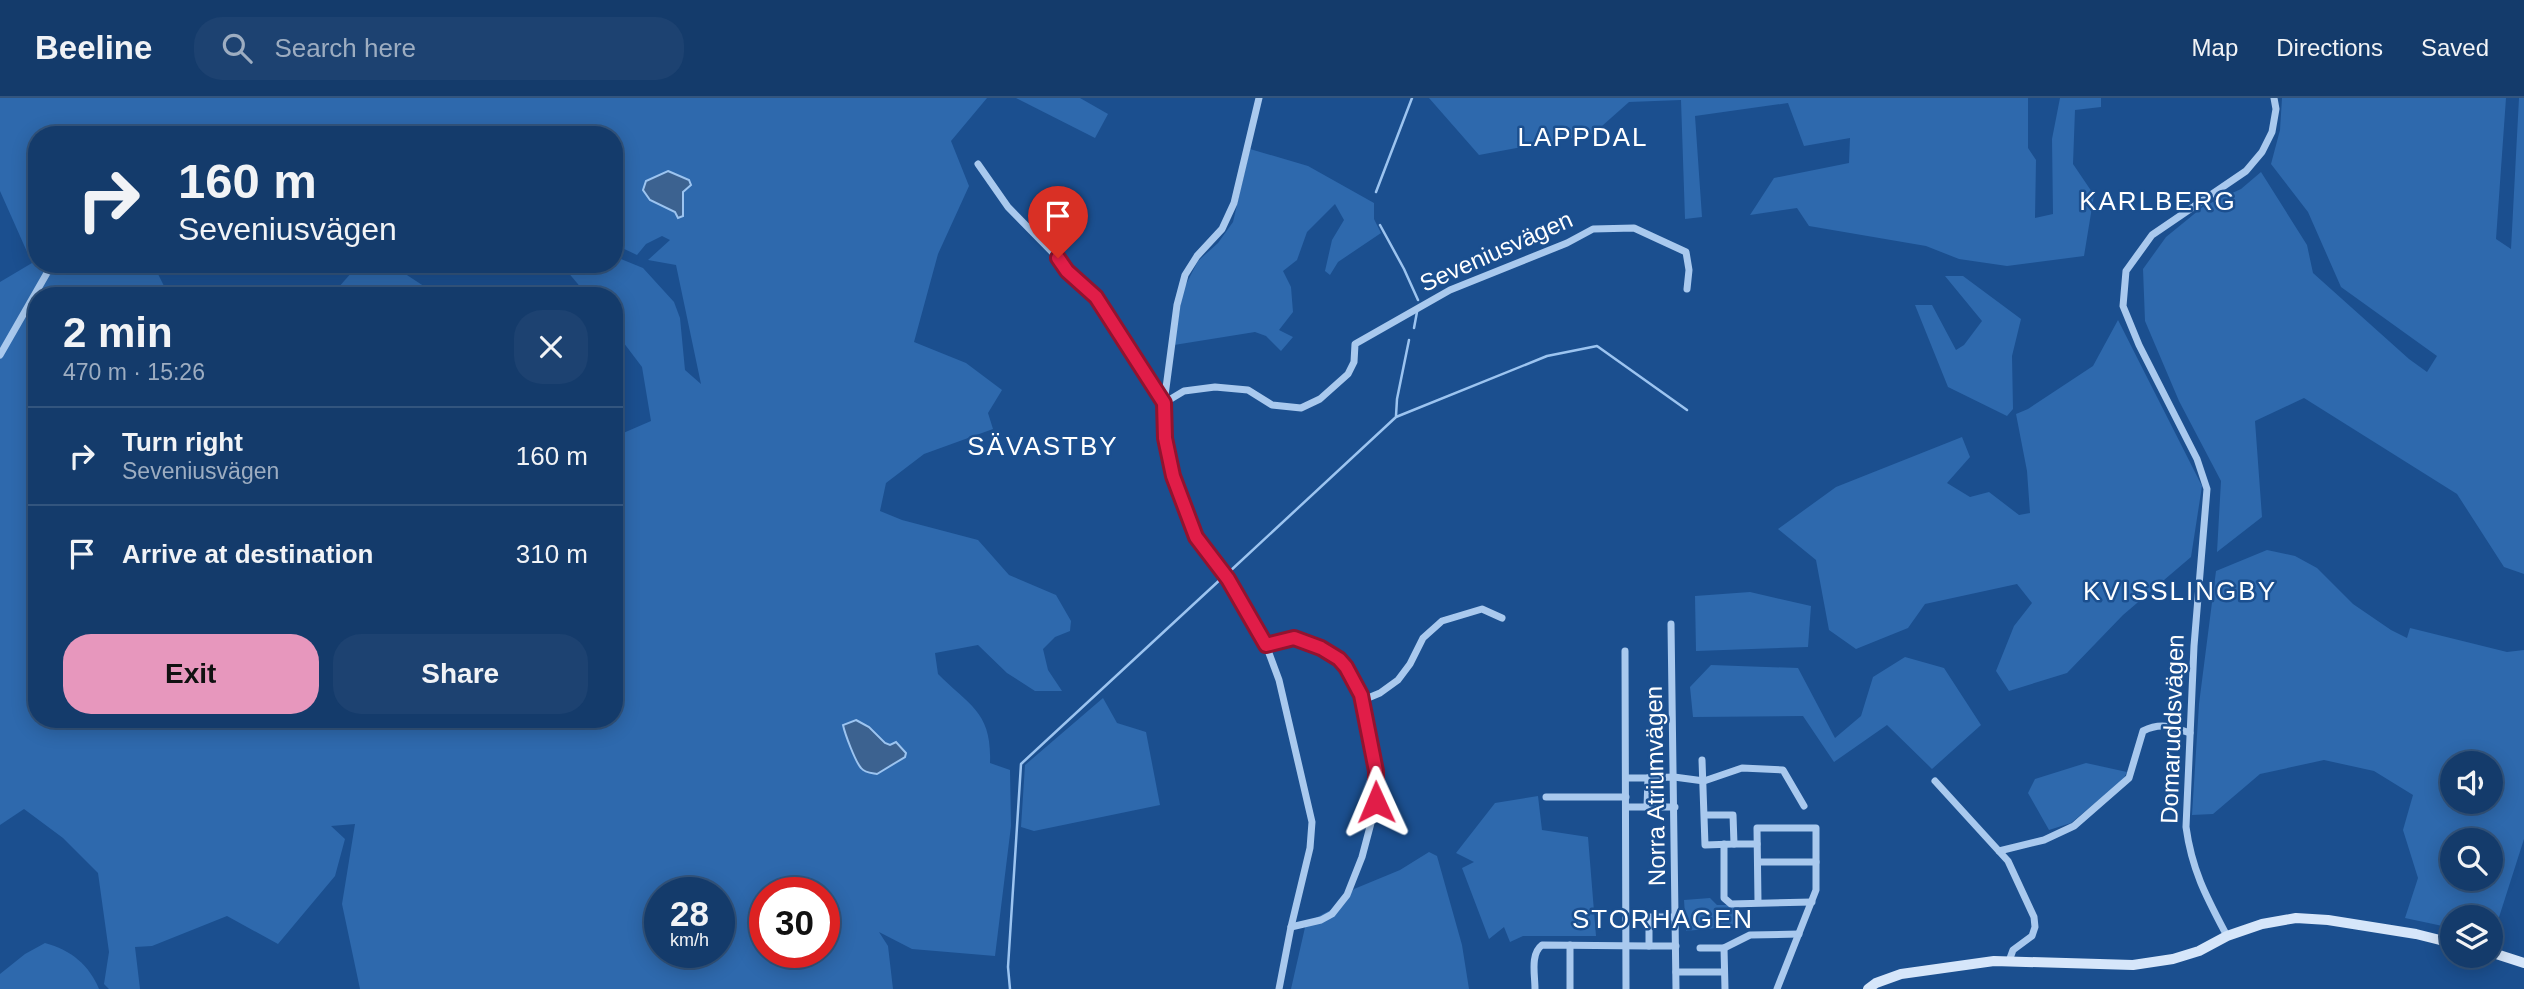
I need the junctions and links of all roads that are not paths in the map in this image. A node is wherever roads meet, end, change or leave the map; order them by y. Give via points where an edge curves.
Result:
1 (1259, 98) edge
2 (2274, 98) edge
3 (978, 164) dead end
4 (47, 273) dead end
5 (39, 287) edge
6 (1687, 289) dead end
7 (28, 306) edge
8 (0, 355) edge
9 (1164, 403) junction
10 (1502, 618) dead end
11 (1671, 624) dead end
12 (1266, 645) junction
13 (1625, 650) dead end
14 (1361, 695) junction
15 (2190, 733) junction
16 (1702, 760) dead end
17 (1674, 777) junction
18 (1626, 778) junction
19 (1648, 778) junction
20 (1704, 781) junction
21 (1935, 781) dead end
22 (1546, 797) dead end
23 (1626, 797) junction
24 (1804, 806) dead end
25 (1626, 807) junction
26 (1649, 807) junction
27 (1675, 807) junction
28 (1705, 815) junction
29 (1734, 844) junction
30 (1757, 844) junction
31 (1724, 845) junction
32 (1999, 851) junction
33 (1758, 862) junction
34 (1816, 862) junction
35 (1758, 902) junction
36 (1812, 902) junction
37 (1676, 917) junction
38 (1290, 927) junction
39 (1799, 934) junction
40 (2227, 936) junction
41 (2440, 940) edge
42 (1570, 945) junction
43 (1626, 946) junction
44 (1649, 946) junction
45 (1676, 946) junction
46 (1700, 948) dead end
47 (1724, 948) junction
48 (2503, 956) edge
49 (2009, 961) junction
50 (2524, 963) edge
51 (1676, 972) junction
52 (1724, 972) junction
53 (1279, 989) edge
54 (1535, 989) edge
55 (1570, 989) edge
56 (1626, 989) edge
57 (1676, 989) edge
58 (1724, 989) edge
59 (1777, 989) edge
60 (1868, 989) edge

1 - 9 street via 1234,203 1222,229 1185,275
2 - 15 street, Domaruddsvägen via 2272,132 2252,164 2152,235 2126,271 2123,306 2207,489
3 - 9 street via 1008,207 1096,297
4 - 5 street
6 - 9 street, Seveniusvägen via 1686,252 1634,228 1593,229 1450,290 1368,334 1355,344 1348,374 1320,399 1300,408 1272,405 1248,390 1215,387 1184,391
7 - 8 street
9 - 12 street via 1165,438 1175,482 1196,537 1228,579
10 - 14 street via 1482,609 1442,621 1423,638 1398,680 1368,698
11 - 17 street, Norra Atriumvägen
12 - 14 street via 1294,638 1321,648 1346,667
12 - 38 street via 1279,680 1312,822
13 - 18 street
14 - 38 street via 1376,771 1376,802 1362,857 1347,895 1332,914
15 - 32 street via 2167,725 2143,731 2129,778 2074,826 2044,841
15 - 40 street, Domaruddsvägen via 2186,827 2190,857
16 - 20 street
17 - 19 street
17 - 20 street
17 - 27 street, Norra Atriumvägen
18 - 19 street
18 - 23 street
19 - 26 street
20 - 24 street via 1742,768 1783,770
20 - 28 street
21 - 32 street
22 - 23 street
23 - 25 street
25 - 26 street
25 - 43 street
26 - 27 street
27 - 37 street, Norra Atriumvägen
28 - 29 street via 1733,815
28 - 31 street via 1705,845
29 - 30 street
29 - 31 street
30 - 33 street
30 - 34 street via 1757,828 1816,828
31 - 35 street via 1724,898 1731,904
32 - 49 street via 2035,917 2032,936 2013,950
33 - 34 street
33 - 35 street
34 - 36 street
35 - 36 street
36 - 39 street
37 - 44 street via 1649,917
37 - 45 street, Norra Atriumvägen
38 - 53 street
39 - 47 street via 1751,935
39 - 59 street
40 - 41 street via 2262,923 2296,918
40 - 49 street via 2199,951 2133,965
42 - 43 street
42 - 54 street via 1537,948
42 - 55 street
43 - 44 street
43 - 56 street
44 - 45 street
45 - 51 street, Norra Atriumvägen
46 - 47 street
47 - 52 street
48 - 50 street
49 - 60 street via 1901,974
51 - 52 street
51 - 57 street, Norra Atriumvägen
52 - 58 street

